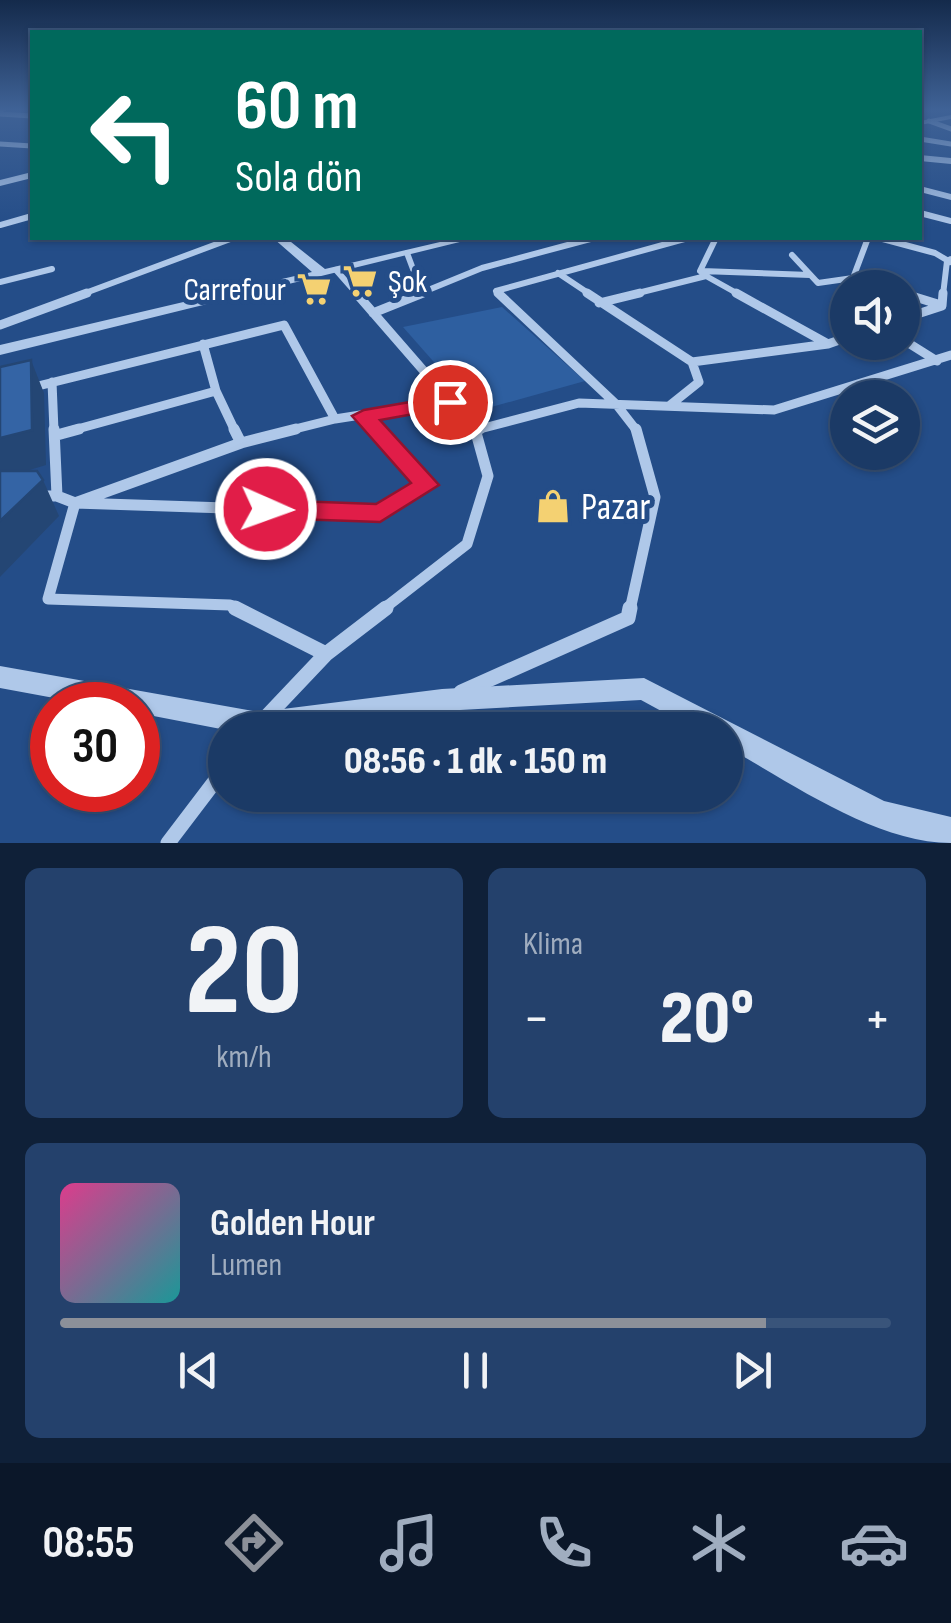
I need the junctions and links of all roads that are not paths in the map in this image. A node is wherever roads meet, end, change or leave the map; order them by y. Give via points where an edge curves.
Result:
1 (922, 158) edge
2 (951, 161) edge
3 (30, 176) edge
4 (0, 183) edge
5 (922, 190) edge
6 (951, 197) edge
7 (922, 213) edge
8 (30, 216) edge
9 (951, 220) edge
10 (0, 224) edge
11 (228, 240) edge
12 (282, 240) edge
13 (420, 240) edge
14 (462, 240) edge
15 (587, 240) edge
16 (681, 240) edge
17 (715, 240) edge
18 (867, 240) edge
19 (886, 240) edge
20 (410, 253) junction
21 (792, 255) dead end
22 (950, 261) edge
23 (52, 269) dead end
24 (857, 270) edge
25 (329, 271) junction
26 (558, 273) junction
27 (703, 274) junction
28 (810, 275) junction
29 (830, 281) edge
30 (0, 282) edge
31 (422, 293) junction
32 (920, 299) edge
33 (599, 303) junction
34 (942, 306) junction
35 (373, 313) junction
36 (920, 313) edge
37 (0, 326) edge
38 (203, 344) junction
39 (828, 344) joint
40 (0, 350) edge
41 (920, 350) edge
42 (951, 355) edge
43 (937, 361) junction
44 (692, 362) junction
45 (52, 382) junction
46 (17, 391) edge
47 (216, 391) junction
48 (450, 402) junction
49 (616, 404) junction
50 (668, 406) junction
51 (364, 416) junction
52 (335, 419) junction
53 (476, 430) junction
54 (57, 435) junction
55 (242, 442) junction
56 (19, 496) edge
57 (57, 496) junction
58 (76, 503) junction
59 (326, 654) junction
60 (0, 677) edge
61 (442, 700) junction
62 (271, 712) edge
63 (360, 712) edge
64 (686, 712) edge
65 (208, 717) edge
66 (743, 742) edge
67 (208, 790) edge
68 (951, 832) edge
69 (168, 843) edge

1 - 2 street
3 - 4 street
5 - 6 street
7 - 9 street
8 - 10 street
11 - 37 street
12 - 25 street
13 - 20 street
14 - 20 street
15 - 31 street via 482,268
16 - 26 street
17 - 27 street
18 - 24 street
19 - 22 street
20 - 25 street
20 - 31 street
21 - 28 street
22 - 34 street
23 - 30 street
25 - 35 street
25 - 40 street
26 - 33 street
26 - 49 street via 496,291
27 - 28 street
27 - 33 street
27 - 39 street
28 - 29 street via 818,283
31 - 35 street
32 - 34 street
33 - 44 street
34 - 36 street
35 - 48 street
38 - 45 street
38 - 47 street
38 - 52 street via 284,325
39 - 44 street
41 - 43 street
42 - 43 street
43 - 50 street via 774,410
44 - 50 street via 699,382
45 - 46 street
45 - 54 street
47 - 54 street
47 - 55 street
48 - 51 street
48 - 53 street
49 - 50 street
49 - 53 street via 579,403
49 - 61 street via 636,428 655,497 628,618
51 - 52 street
51 - 58 street via 426,485 380,513
52 - 55 street
53 - 59 street via 488,476 468,544
54 - 57 street
55 - 58 street
56 - 57 street
57 - 58 street
58 - 59 street via 48,600 230,605
59 - 62 street
60 - 65 street
61 - 63 street
61 - 64 street via 644,690
66 - 68 street via 880,815
67 - 69 street

